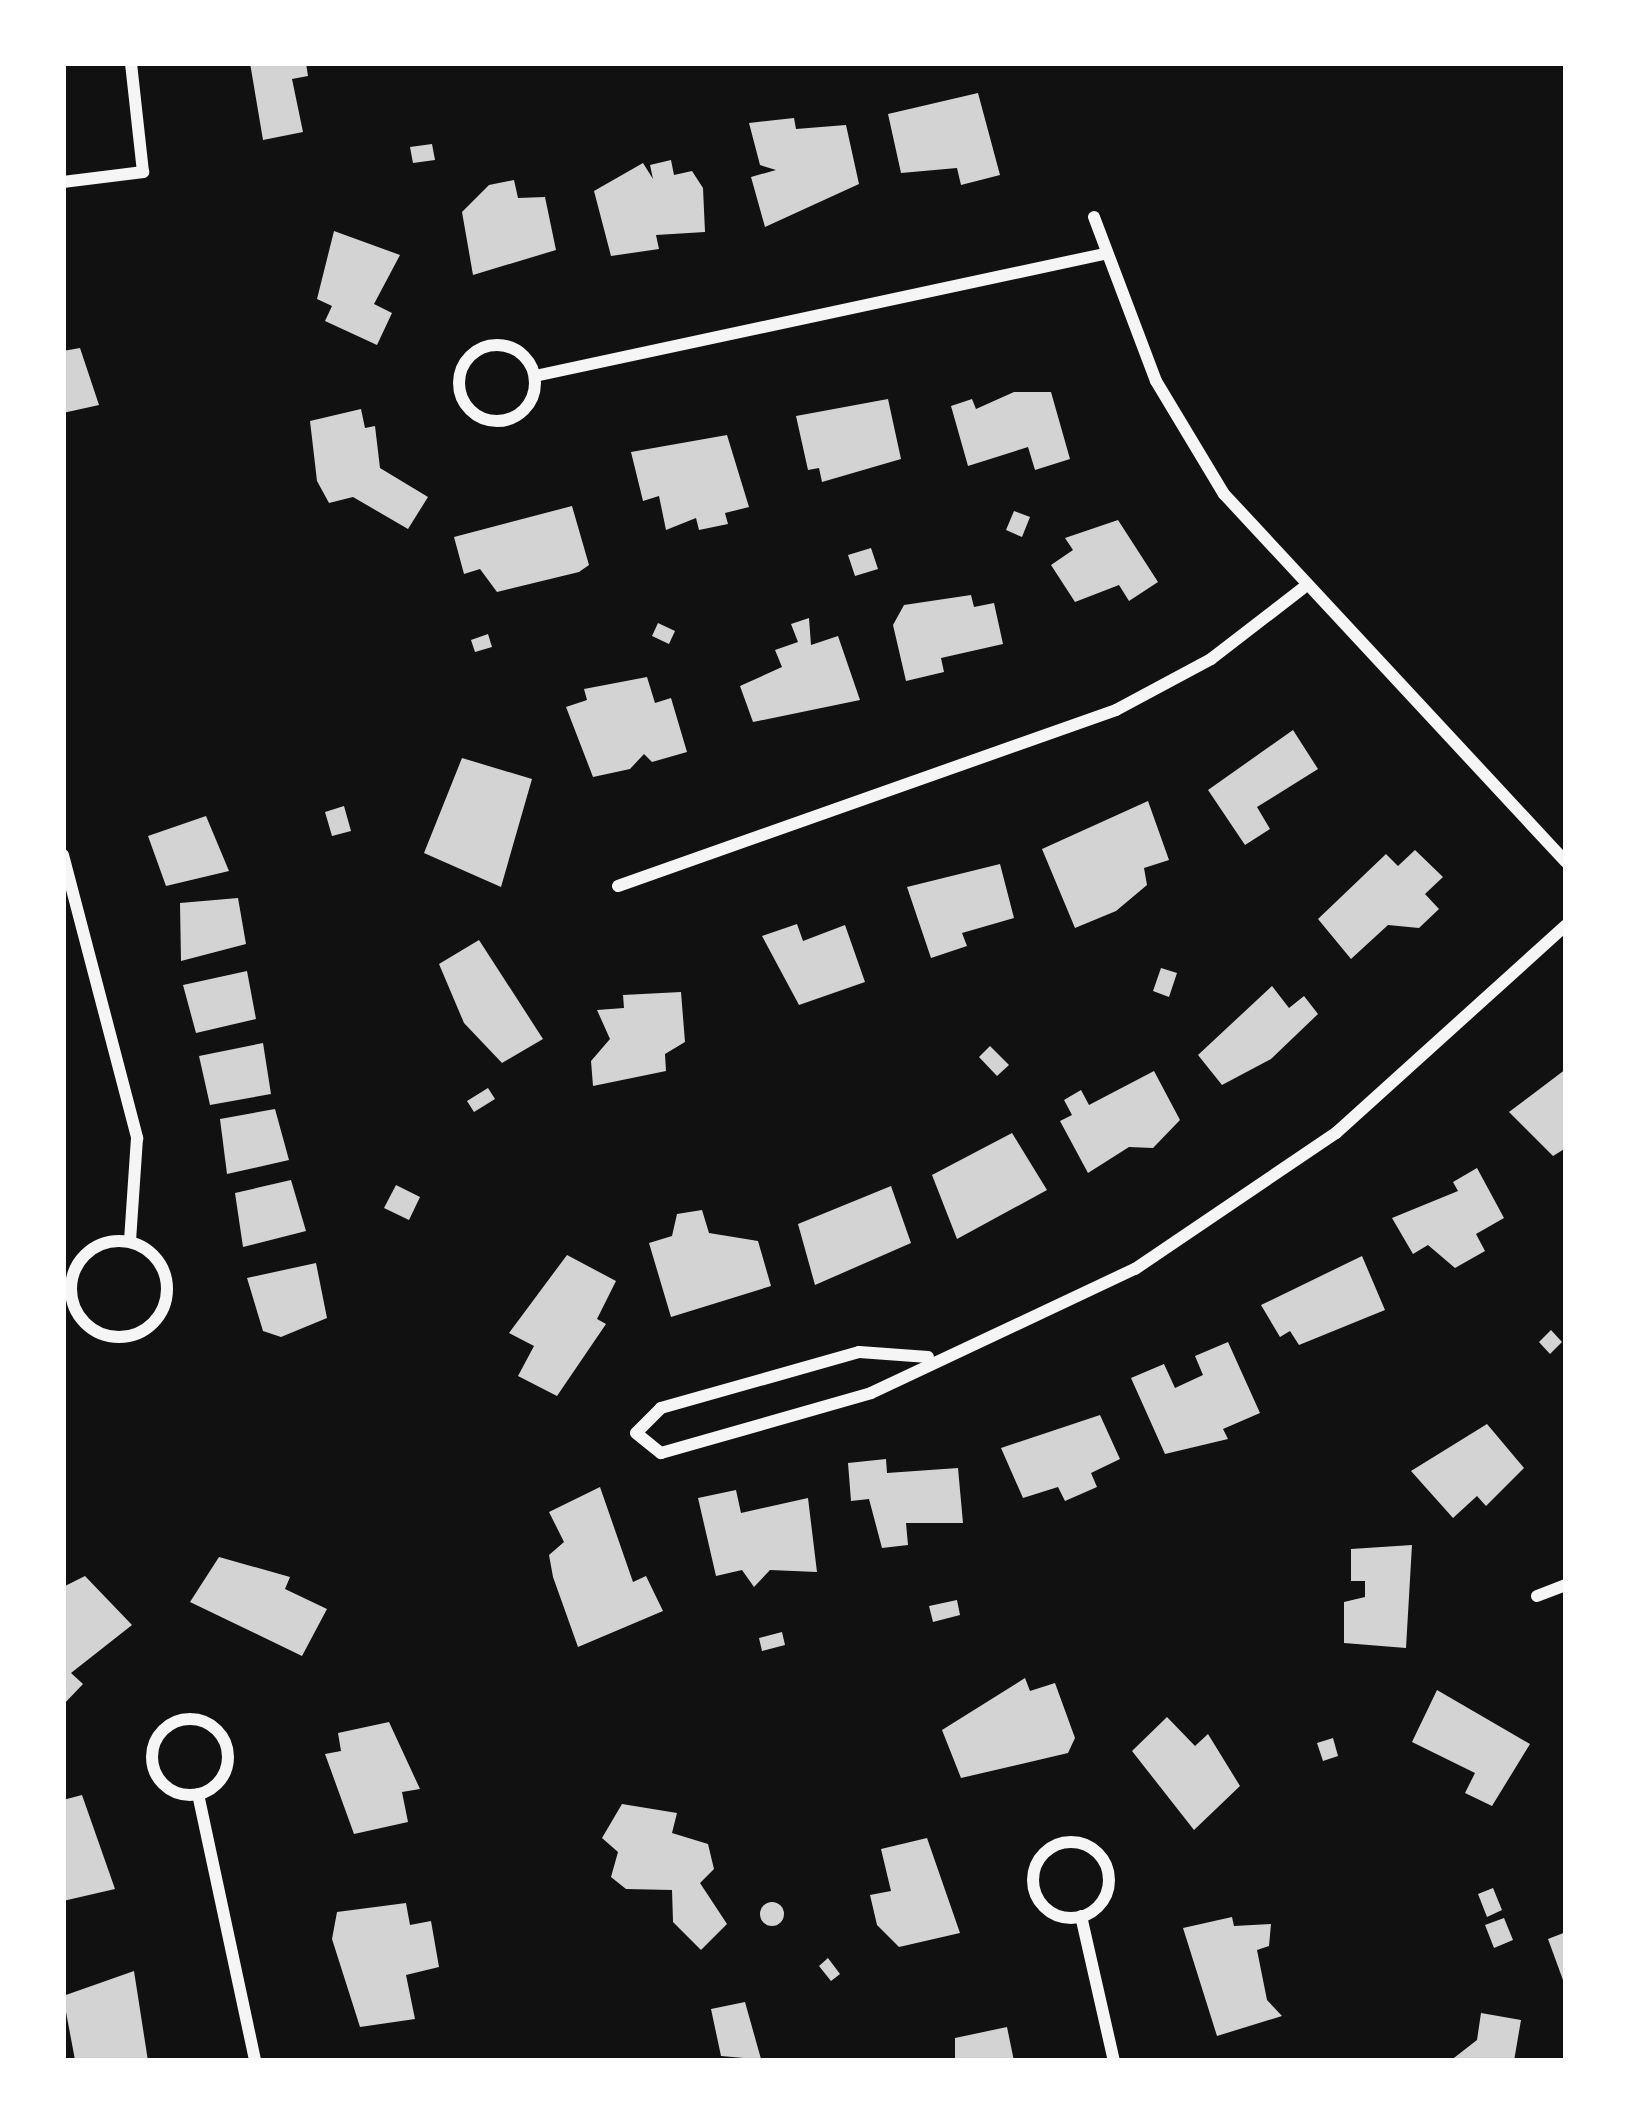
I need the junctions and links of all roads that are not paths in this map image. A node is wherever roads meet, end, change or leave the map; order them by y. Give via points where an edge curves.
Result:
1 (131, 63) edge
2 (63, 182) edge
3 (1094, 217) dead end
4 (1104, 254) junction
5 (535, 376) junction
6 (1302, 589) junction
7 (63, 855) edge
8 (1566, 862) edge
9 (618, 886) dead end
10 (1566, 925) edge
11 (130, 1242) junction
12 (928, 1358) junction
13 (1566, 1585) edge
14 (1537, 1596) dead end
15 (198, 1794) junction
16 (1082, 1916) junction
17 (255, 2061) edge
18 (1114, 2061) edge

1 - 2 street via 143,172
3 - 4 street
4 - 5 street
4 - 6 street via 1187,438
5 - 5 street via 522,354 499,345 466,362 459,386 478,416 502,421 532,400
6 - 8 street
6 - 9 street via 1211,659 1116,710
7 - 11 street via 82,895 137,1138
10 - 12 street via 1240,1206 1135,1269
11 - 11 street via 88,1251 72,1277 75,1307 103,1334 142,1331 166,1300 158,1258
12 - 12 street via 859,1352 661,1408 636,1433 649,1450 674,1450 891,1386
13 - 14 street
15 - 15 street via 225,1773 227,1748 213,1727 176,1722 154,1748 155,1772 171,1790
15 - 17 street
16 - 16 street via 1106,1896 1108,1870 1082,1844 1057,1845 1039,1860 1036,1895 1052,1912
16 - 18 street

